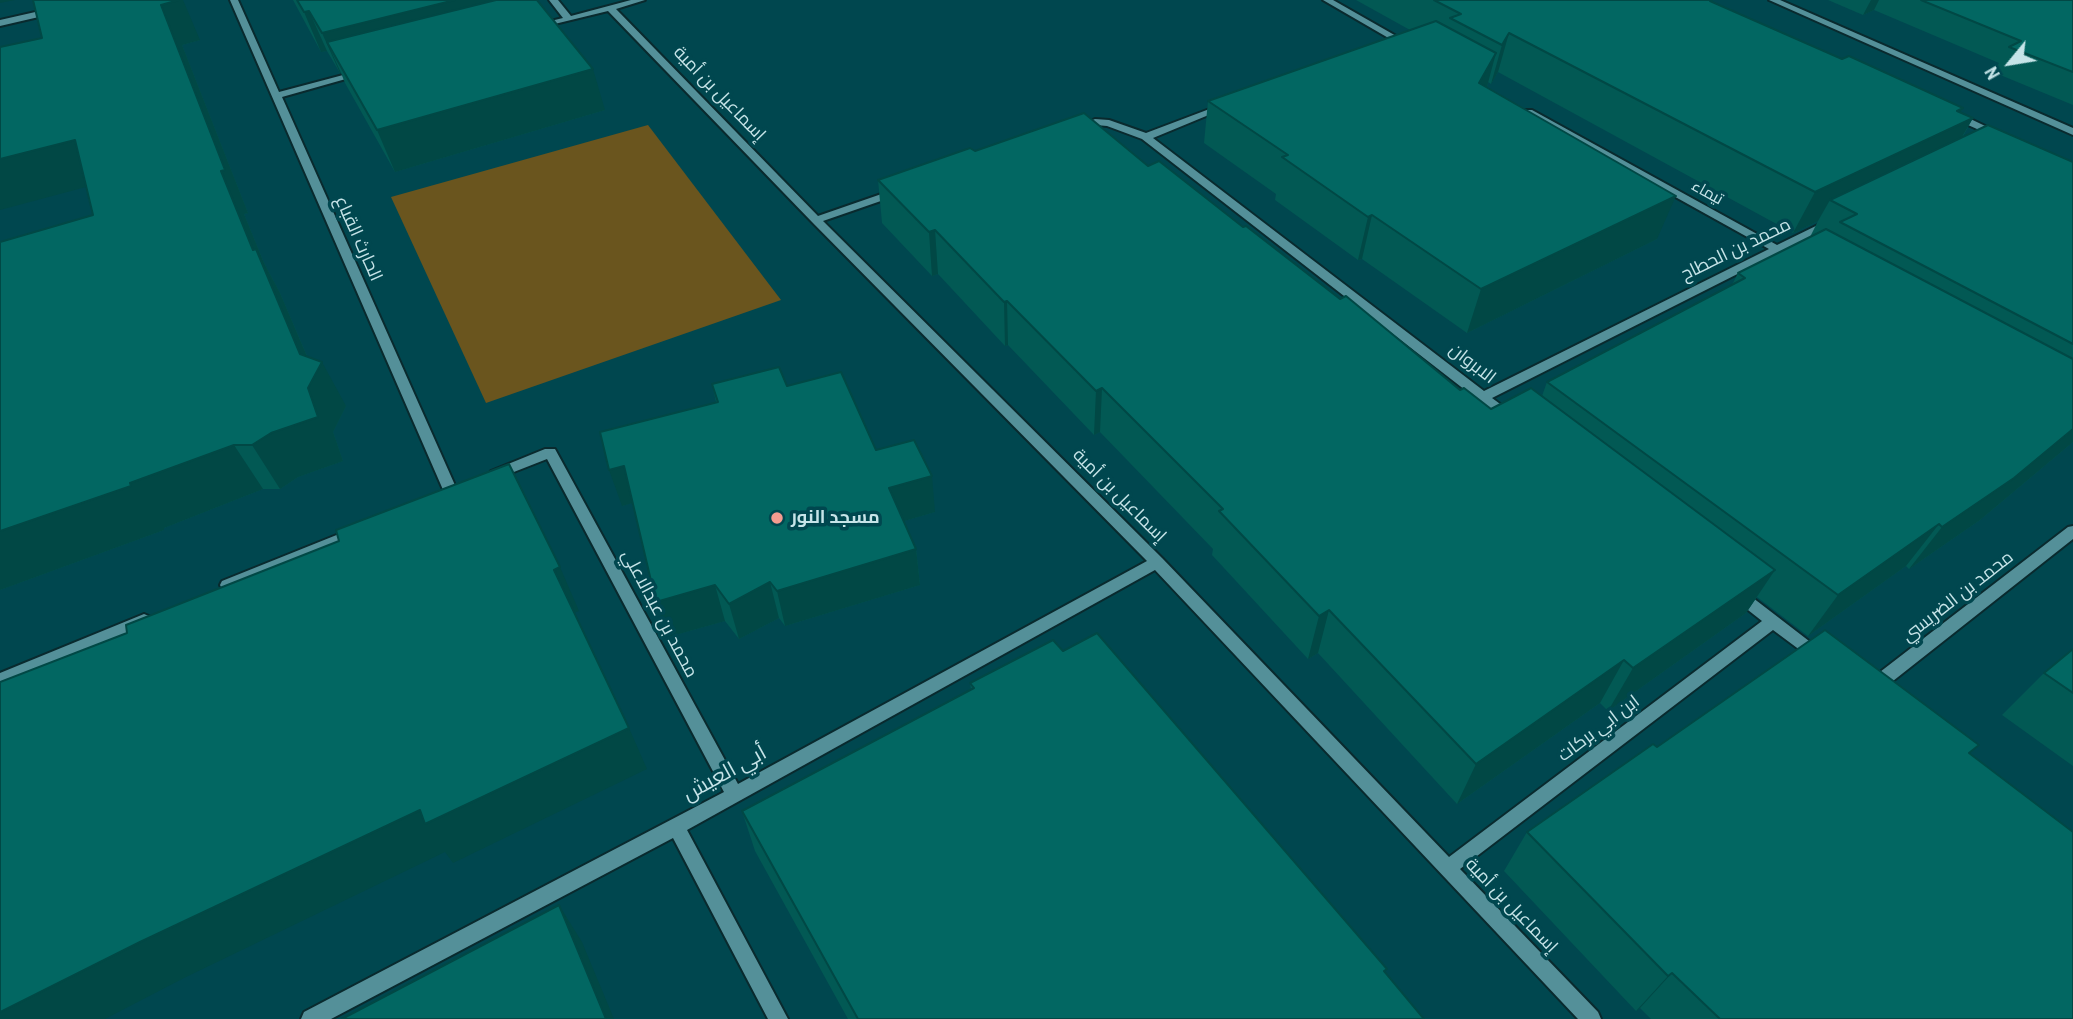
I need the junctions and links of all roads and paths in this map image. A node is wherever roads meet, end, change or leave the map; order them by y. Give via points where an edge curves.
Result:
1 (234, 0) edge
2 (553, 0) edge
3 (641, 0) edge
4 (1326, 0) edge
5 (1773, 0) edge
6 (610, 8) junction
7 (61, 9) edge
8 (569, 19) junction
9 (0, 23) edge
10 (529, 29) edge
11 (1399, 40) junction
12 (1386, 45) edge
13 (1423, 54) edge
14 (369, 71) edge
15 (276, 96) junction
16 (1235, 103) edge
17 (1521, 107) edge
18 (1944, 111) edge
19 (1070, 131) edge
20 (2073, 132) edge
21 (1146, 137) junction
22 (1994, 144) edge
23 (905, 189) edge
24 (816, 220) junction
25 (1837, 220) edge
26 (1776, 249) junction
27 (1812, 269) edge
28 (1483, 397) junction
29 (1526, 430) edge
30 (550, 452) joint
31 (374, 524) edge
32 (2073, 531) edge
33 (1157, 562) junction
34 (1731, 588) edge
35 (219, 589) edge
36 (155, 616) edge
37 (1774, 621) junction
38 (1825, 661) edge
39 (0, 680) edge
40 (1866, 693) edge
41 (735, 795) junction
42 (676, 828) junction
43 (1448, 868) junction
44 (311, 1019) edge
45 (778, 1019) edge
46 (1591, 1019) edge

1 - 15 street, الحارث القباع
2 - 8 street
3 - 6 street
4 - 11 street
5 - 20 street
6 - 8 street
6 - 24 street, إسماعيل بن أمية
7 - 9 street
8 - 10 street
11 - 12 street
11 - 13 street
14 - 15 street
15 - 30 street, الحارث القباع via 457,490
16 - 21 street
17 - 26 street, تيماء
18 - 22 street via 2006,138
19 - 21 street, الابروان via 1095,122 1110,123
21 - 28 street, الابروان
23 - 24 street
24 - 33 street, إسماعيل بن أمية
25 - 26 street, محمد بن الحطاح
26 - 27 street, تيماء
26 - 28 street, محمد بن الحطاح
28 - 29 street, الابروان
30 - 41 street, محمد بن عبدالاعلي
31 - 35 street
32 - 40 street, محمد بن الضريسي
33 - 41 street, أبي العيش
33 - 43 street, إسماعيل بن أمية
34 - 37 street
36 - 39 street
37 - 38 street
37 - 43 street, ابن ابي بركات
41 - 42 street, أبي العيش
42 - 44 street, أبي العيش
42 - 45 street
43 - 46 street, إسماعيل بن أمية

